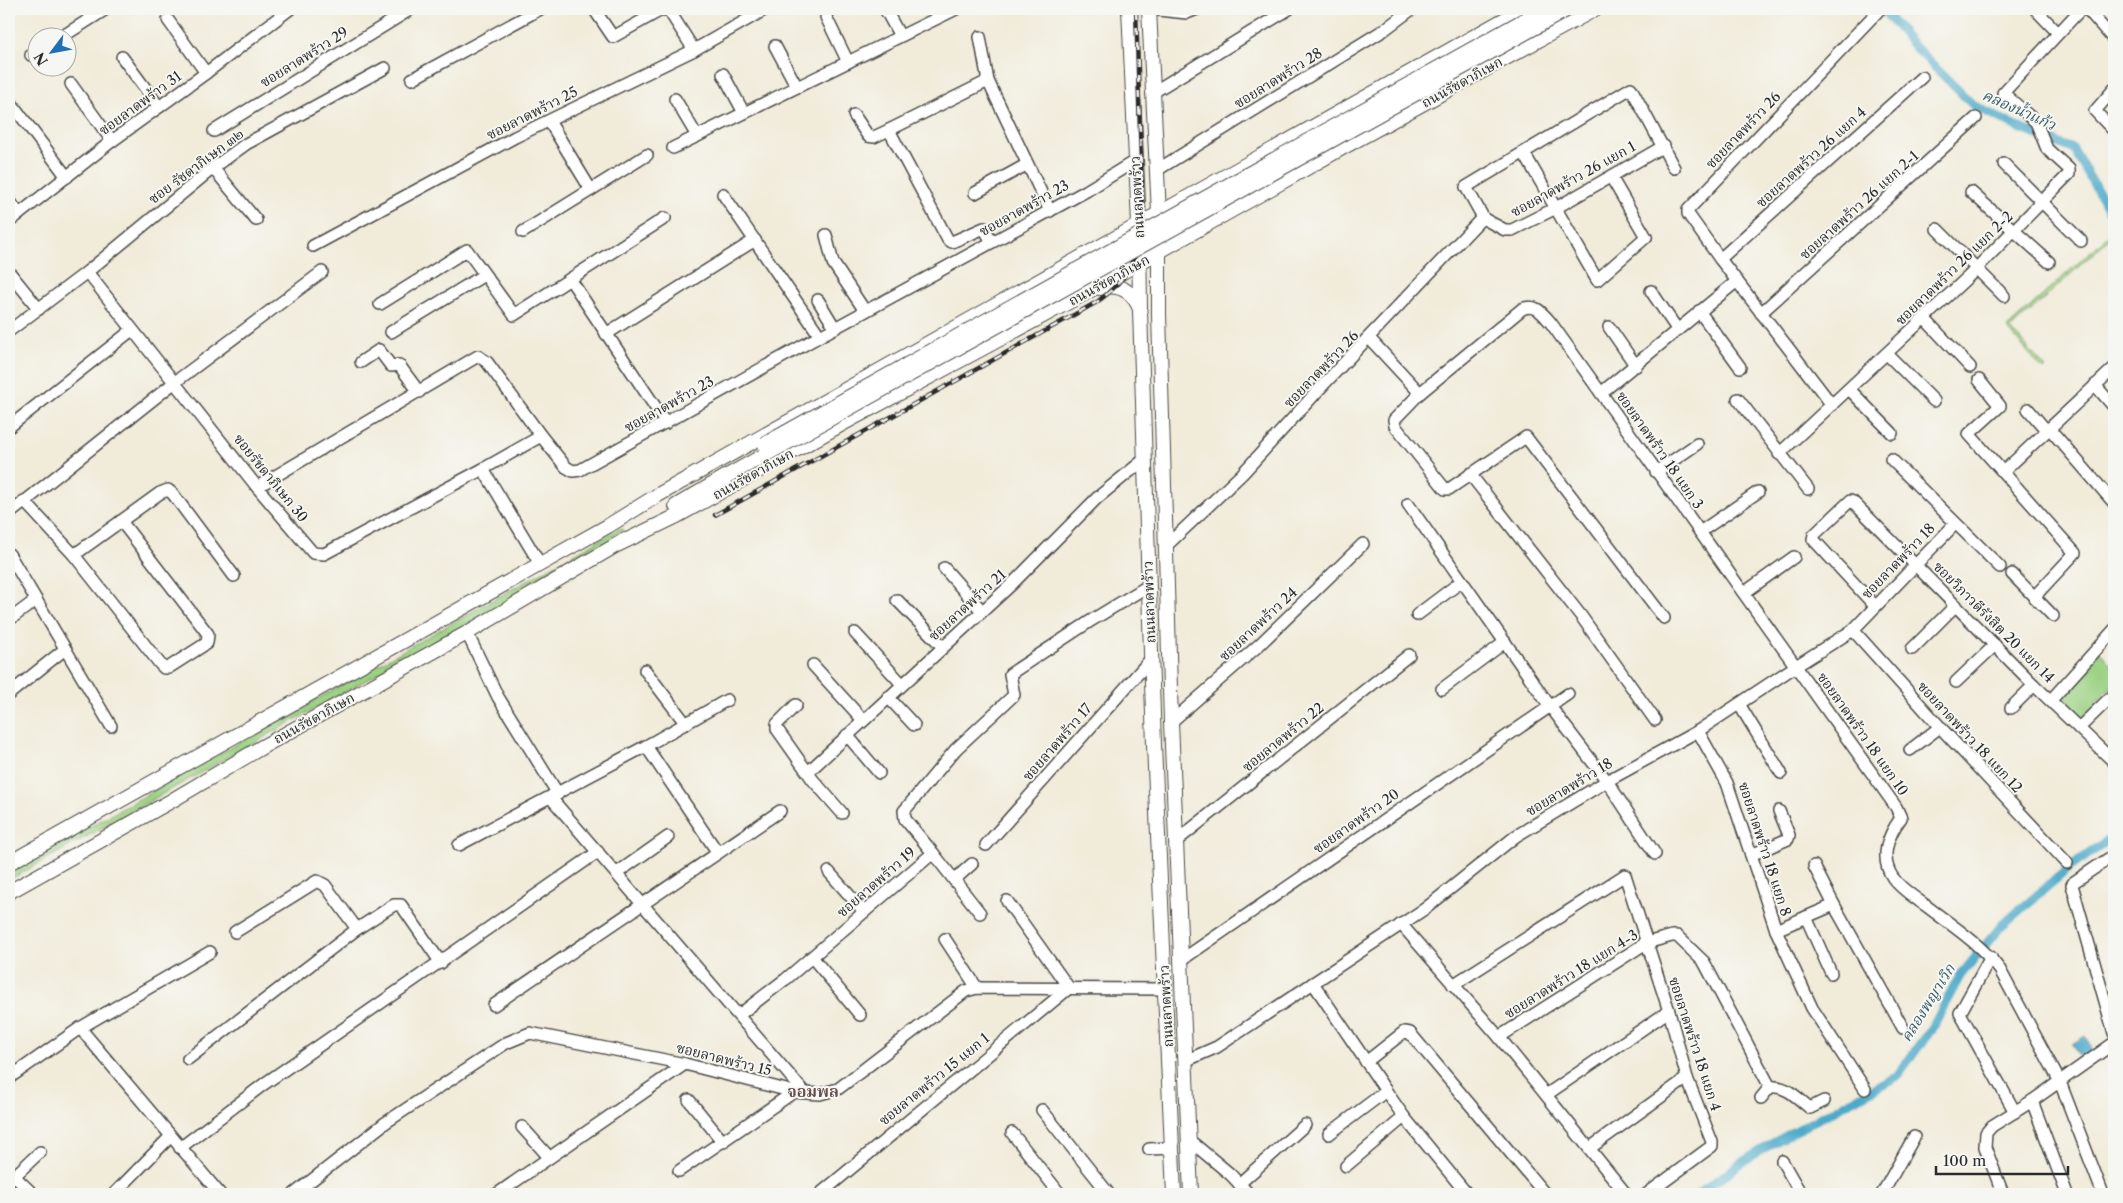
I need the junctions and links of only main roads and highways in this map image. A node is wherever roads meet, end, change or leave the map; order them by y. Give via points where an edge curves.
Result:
1 (1128, 9) edge
2 (1149, 9) edge
3 (1523, 9) edge
4 (1544, 9) edge
5 (1568, 9) edge
6 (1595, 9) edge
7 (1377, 91) junction
8 (1393, 120) junction
9 (1297, 136) junction
10 (1314, 164) junction
11 (1159, 214) junction
12 (1139, 224) junction
13 (1158, 253) junction
14 (1140, 263) junction
15 (1089, 291) junction
16 (1140, 310) junction
17 (966, 321) junction
18 (977, 350) junction
19 (898, 360) junction
20 (916, 384) junction
21 (724, 472) junction
22 (608, 526) junction
23 (619, 544) junction
24 (9, 863) edge
25 (9, 892) edge
26 (1164, 960) junction
27 (1180, 961) junction
28 (1165, 989) junction
29 (1182, 989) junction
30 (1174, 1194) edge
31 (1191, 1194) edge

1 - 12 main road, ถนนลาดพร้าว
2 - 11 main road, ถนนลาดพร้าว
3 - 7 main road, ถนนรัชดาภิเษก
4 - 21 main road, ถนนรัชดาภิเษก, bridge
5 - 21 main road, ถนนรัชดาภิเษก, bridge
6 - 8 main road, ถนนรัชดาภิเษก
7 - 8 main road via 1372,108 1382,119
7 - 9 main road, ถนนรัชดาภิเษก
8 - 10 main road, ถนนรัชดาภิเษก
9 - 10 main road via 1293,146 1299,160
9 - 11 main road, ถนนรัชดาภิเษก
10 - 13 main road, ถนนรัชดาภิเษก
11 - 12 main road, ถนนรัชดาภิเษก
11 - 13 main road, ถนนลาดพร้าว
12 - 14 main road, ถนนลาดพร้าว
12 - 17 main road, ถนนรัชดาภิเษก
13 - 14 main road, ถนนรัชดาภิเษก
13 - 27 main road, ถนนลาดพร้าว via 1170,722
14 - 15 main road, ถนนรัชดาภิเษก
14 - 16 main road, ถนนลาดพร้าว
15 - 16 main road via 1107,286 1123,288 1131,294
15 - 18 main road, ถนนรัชดาภิเษก
16 - 26 main road, ถนนลาดพร้าว
17 - 18 main road via 979,322 988,336 985,344
17 - 19 main road, ถนนรัชดาภิเษก
18 - 20 main road, ถนนรัชดาภิเษก
19 - 20 main road via 911,360 916,364 922,375
19 - 22 main road, ถนนรัชดาภิเษก
20 - 23 main road, ถนนรัชดาภิเษก via 678,516
21 - 22 main road, ถนนรัชดาภิเษก
21 - 23 main road, ถนนรัชดาภิเษก
22 - 24 main road, ถนนรัชดาภิเษก
23 - 25 main road, ถนนรัชดาภิเษก
26 - 27 main road
26 - 28 main road, ถนนลาดพร้าว
27 - 29 main road, ถนนลาดพร้าว
28 - 29 main road
28 - 30 main road, ถนนลาดพร้าว
29 - 31 main road, ถนนลาดพร้าว

